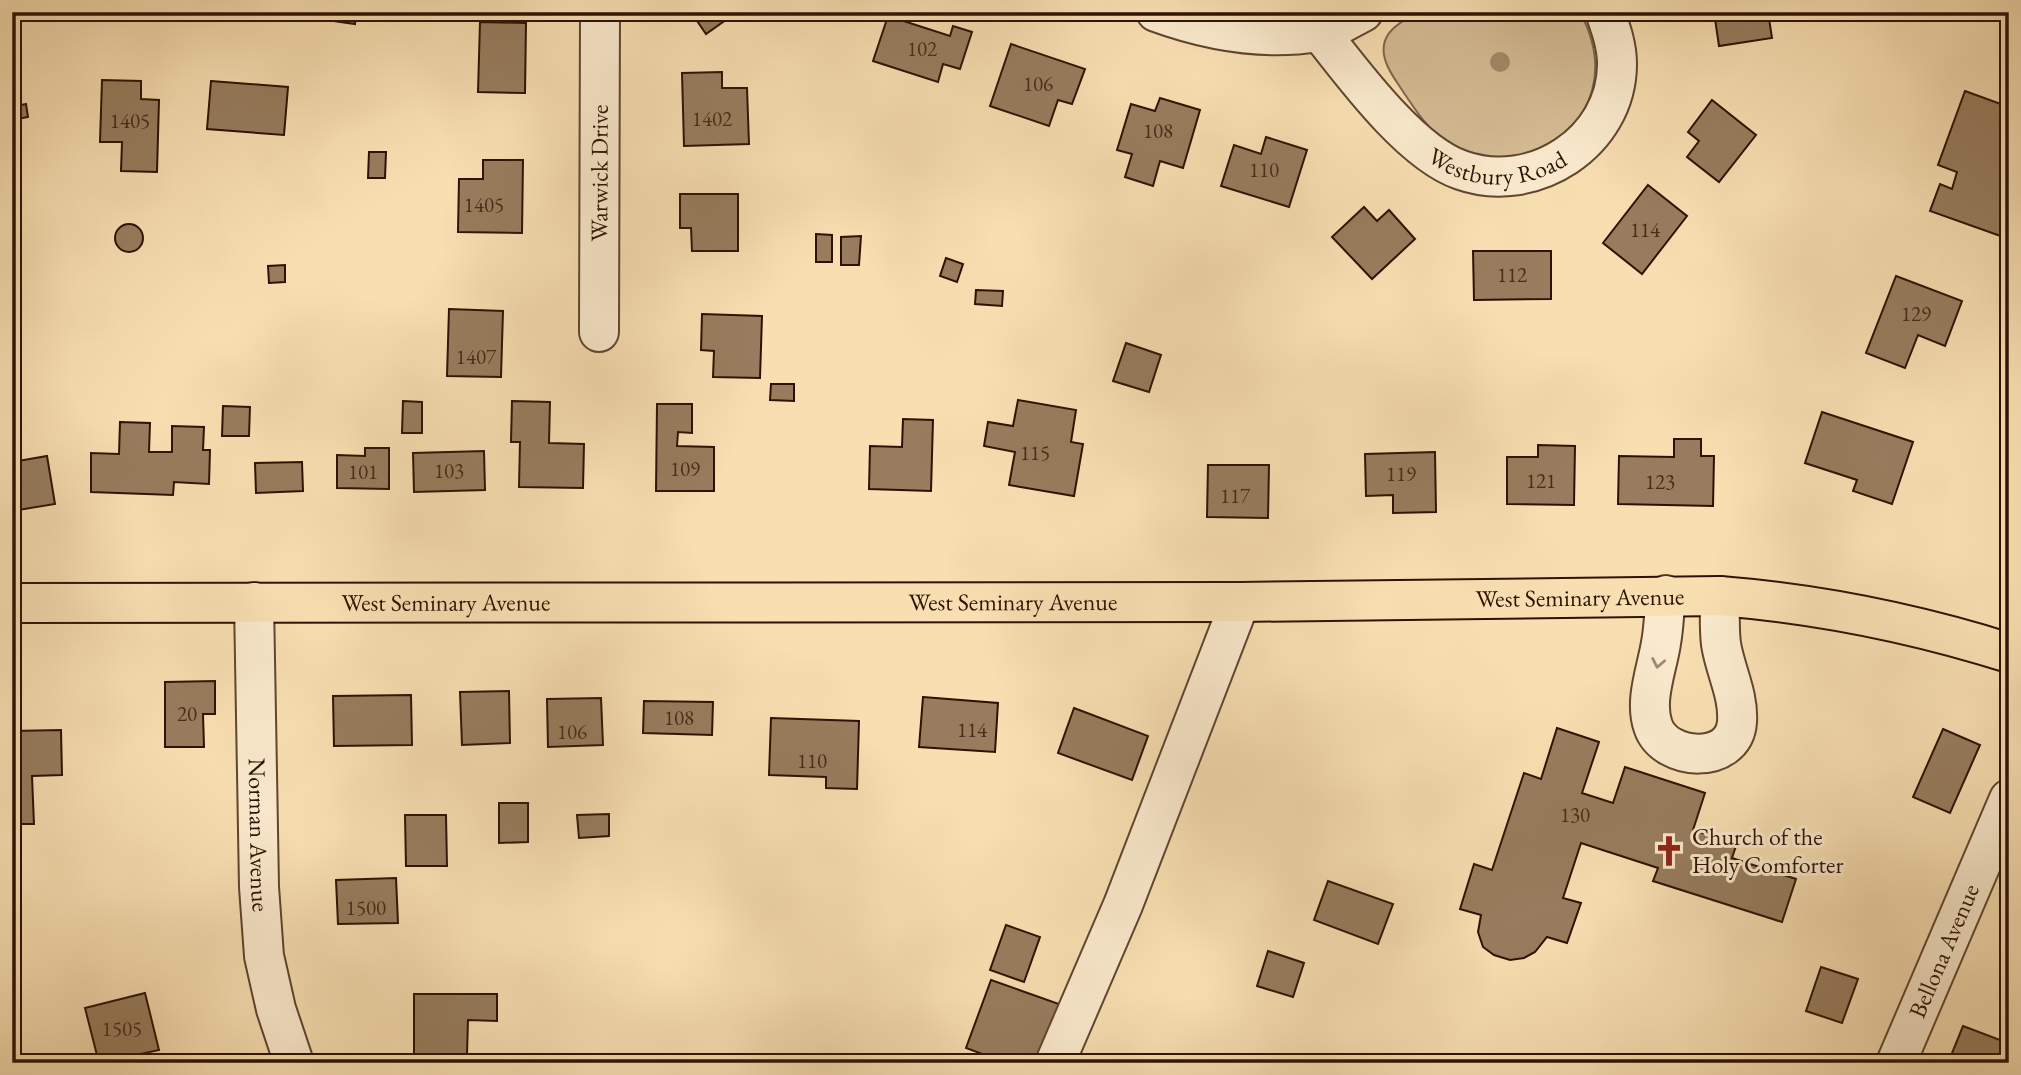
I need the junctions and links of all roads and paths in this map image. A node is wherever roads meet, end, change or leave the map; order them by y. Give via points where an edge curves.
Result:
1 (600, 12) edge
2 (1156, 12) edge
3 (1363, 12) edge
4 (1605, 12) edge
5 (1320, 32) junction
6 (599, 332) dead end
7 (1666, 595) junction
8 (1720, 596) junction
9 (254, 602) junction
10 (1240, 602) junction
11 (12, 603) edge
12 (2009, 653) edge
13 (2009, 799) edge
14 (294, 1063) edge
15 (1055, 1063) edge
16 (1896, 1063) edge

1 - 6 street, Warwick Drive
2 - 5 street via 1192,25 1241,34
3 - 5 street
4 - 5 street, Westbury Road via 1617,65 1610,103 1591,135 1561,162 1530,174 1494,176 1461,171 1434,156 1351,72
7 - 8 main road, West Seminary Avenue
7 -> 8 street via 1648,706 1654,729 1670,746 1694,755 1715,752 1725,745 1737,723 1721,643
7 - 10 main road, West Seminary Avenue
8 - 12 main road, West Seminary Avenue via 1785,601 1896,621
9 - 10 main road, West Seminary Avenue
9 - 11 main road, West Seminary Avenue
9 - 14 street, Norman Avenue via 264,956 275,1009
10 - 15 street via 1123,905
13 - 16 street, Bellona Avenue

